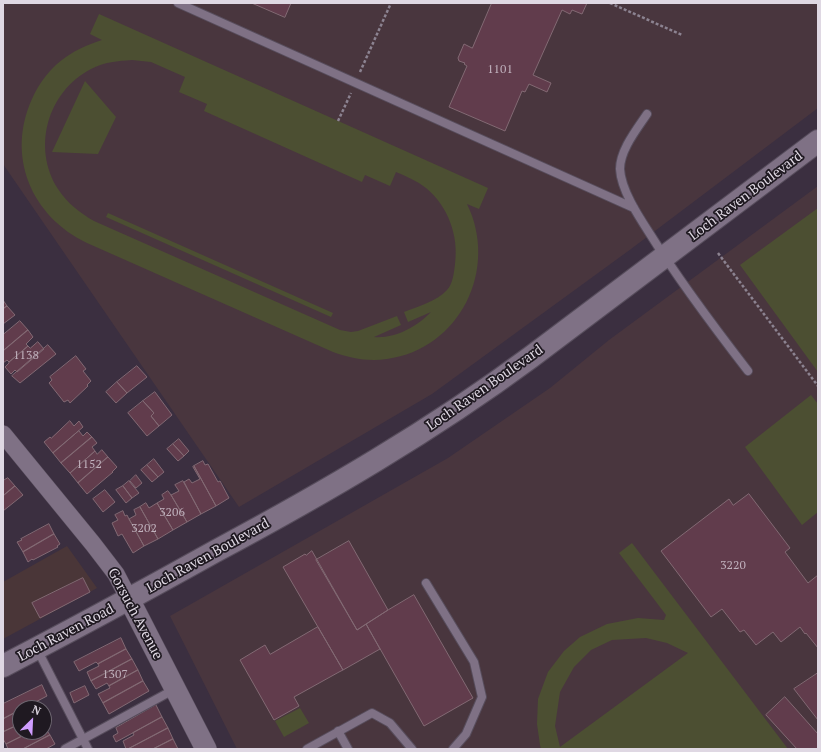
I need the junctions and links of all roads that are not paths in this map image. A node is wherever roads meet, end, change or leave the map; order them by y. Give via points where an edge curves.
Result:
1 (178, 3) edge
2 (189, 5) edge
3 (646, 114) dead end
4 (818, 141) edge
5 (634, 208) junction
6 (664, 257) junction
7 (748, 371) dead end
8 (3, 434) edge
9 (426, 583) dead end
10 (129, 599) junction
11 (37, 649) junction
12 (3, 666) edge
13 (175, 688) junction
14 (338, 731) junction
15 (84, 739) junction
16 (65, 749) edge
17 (88, 749) edge
18 (206, 749) edge
19 (307, 749) edge
20 (348, 749) edge
21 (412, 749) edge
22 (453, 749) edge

1 - 2 lane
2 - 5 lane via 355,83
3 - 5 lane via 626,146 620,168 622,181
4 - 6 main road, Loch Raven Boulevard
5 - 6 lane
6 - 7 lane
6 - 10 main road, Loch Raven Boulevard via 500,380 444,418 321,494
8 - 10 street, Gorsuch Avenue via 98,550 116,574
9 - 22 lane via 474,662 482,697 466,734
10 - 11 main road, Loch Raven Road
10 - 13 street, Gorsuch Avenue
11 - 12 main road, Loch Raven Road
11 - 15 lane
13 - 15 lane
13 - 18 street, Gorsuch Avenue
14 - 19 lane
14 - 20 lane
14 - 21 lane via 372,713 390,724
15 - 16 lane
15 - 17 lane

